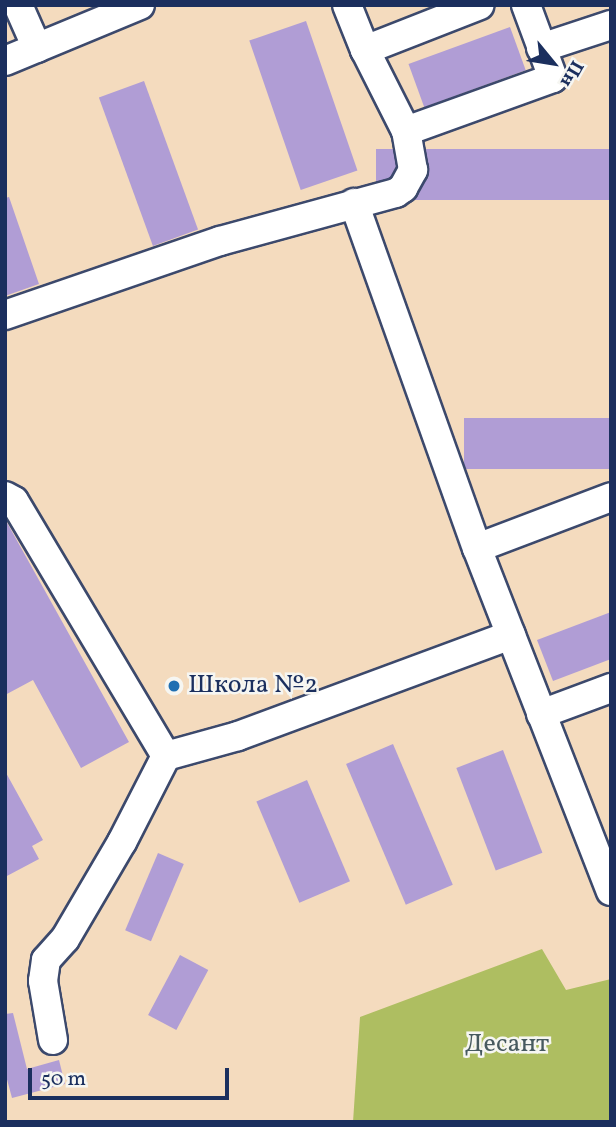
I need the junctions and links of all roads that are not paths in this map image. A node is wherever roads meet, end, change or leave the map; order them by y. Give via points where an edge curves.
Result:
1 (18, 5) edge
2 (140, 5) edge
3 (347, 5) edge
4 (480, 5) edge
5 (526, 5) edge
6 (611, 25) edge
7 (37, 48) junction
8 (541, 48) junction
9 (365, 50) junction
10 (5, 61) edge
11 (406, 131) junction
12 (354, 203) junction
13 (5, 315) edge
14 (5, 496) edge
15 (611, 497) edge
16 (477, 548) junction
17 (511, 635) junction
18 (611, 688) edge
19 (541, 714) junction
20 (166, 757) junction
21 (611, 891) edge
22 (53, 1040) dead end

1 - 7 lane
2 - 7 lane
3 - 9 lane
4 - 9 lane
5 - 8 lane
6 - 8 lane
7 - 10 lane
8 - 11 lane via 553,78
9 - 11 lane
11 - 12 lane via 413,170 408,183 396,193
12 - 13 lane via 220,241
12 - 16 lane
14 - 20 lane via 14,501
15 - 16 lane
16 - 17 lane
17 - 19 lane
17 - 20 lane via 238,736
18 - 19 lane
19 - 21 lane
20 - 22 lane via 65,939 46,960 43,981

